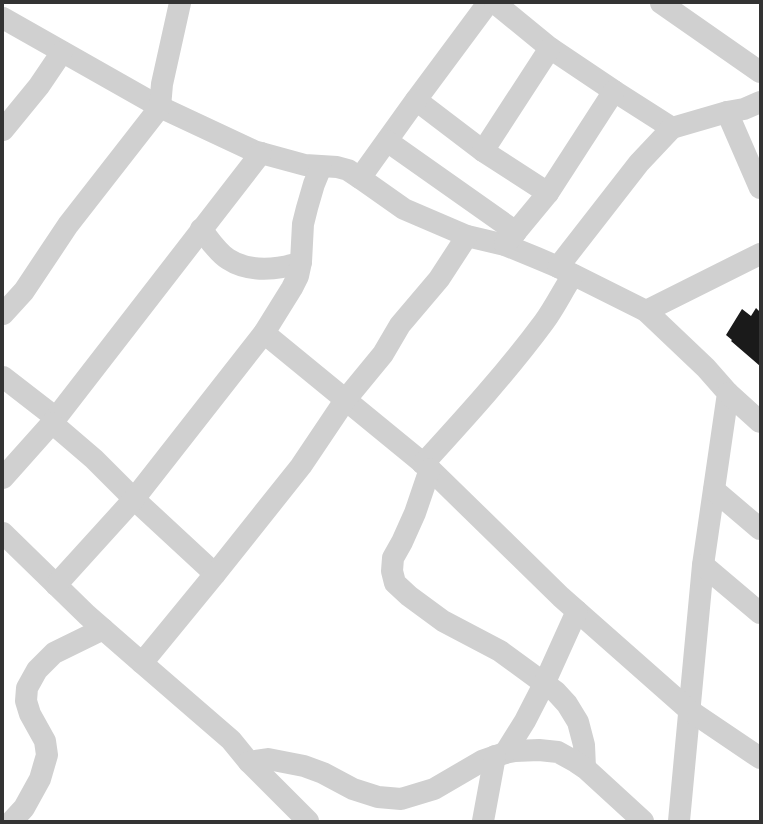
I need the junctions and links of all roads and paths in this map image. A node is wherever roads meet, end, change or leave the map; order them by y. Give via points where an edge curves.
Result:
1 (180, 3) edge
2 (488, 3) edge
3 (495, 3) edge
4 (662, 3) edge
5 (3, 18) edge
6 (550, 48) junction
7 (62, 52) junction
8 (760, 72) edge
9 (760, 88) edge
10 (614, 91) junction
11 (416, 100) junction
12 (160, 107) junction
13 (744, 108) edge
14 (672, 128) junction
15 (3, 130) edge
16 (387, 141) junction
17 (483, 151) junction
18 (261, 153) junction
19 (321, 167) junction
20 (360, 178) junction
21 (760, 188) edge
22 (548, 193) junction
23 (201, 229) junction
24 (467, 236) junction
25 (510, 239) junction
26 (760, 254) edge
27 (301, 262) junction
28 (566, 271) junction
29 (646, 311) junction
30 (3, 314) edge
31 (264, 333) junction
32 (3, 377) edge
33 (728, 393) junction
34 (346, 399) junction
35 (54, 421) junction
36 (760, 422) edge
37 (426, 466) junction
38 (3, 478) edge
39 (714, 490) junction
40 (134, 499) junction
41 (760, 529) edge
42 (3, 533) edge
43 (704, 565) junction
44 (216, 574) junction
45 (56, 585) junction
46 (577, 611) junction
47 (760, 614) edge
48 (104, 629) junction
49 (142, 663) junction
50 (544, 684) junction
51 (689, 710) junction
52 (500, 755) junction
53 (760, 758) edge
54 (249, 762) junction
55 (585, 768) junction
56 (12, 821) edge
57 (308, 821) edge
58 (482, 821) edge
59 (643, 821) edge
60 (679, 821) edge

1 - 12 street via 162,84
2 - 11 street
3 - 6 street
4 - 8 street
5 - 7 street
6 - 10 street
6 - 17 street
7 - 12 street
7 - 15 street via 39,86
9 - 13 street
10 - 14 street
10 - 22 street
11 - 16 street
11 - 17 street
12 - 18 street
12 - 30 street via 68,225 24,291
13 - 14 street
13 - 21 street
14 - 28 street via 639,163
16 - 20 street
16 - 25 street
17 - 22 street
18 - 19 street
18 - 23 street
19 - 20 street via 348,170
19 - 27 street via 303,224
20 - 24 street via 404,209
22 - 25 street
23 - 27 street via 217,249 243,266 266,269 287,267
23 - 35 street
24 - 25 street
24 - 34 street via 439,279 400,325 383,354
25 - 28 street
26 - 29 street
27 - 31 street via 292,288
28 - 29 street
28 - 37 street via 545,321
29 - 33 street via 706,368
31 - 34 street
31 - 40 street
32 - 35 street
33 - 36 street
33 - 39 street
34 - 37 street
34 - 44 street via 302,466
35 - 38 street
35 - 40 street
37 - 46 street
37 - 50 street via 415,513 393,558 395,583 443,621 500,651
39 - 41 street
39 - 43 street
40 - 44 street
40 - 45 street
42 - 45 street
43 - 47 street
43 - 51 street
44 - 49 street
45 - 48 street
46 - 50 street
46 - 51 street
48 - 49 street
48 - 56 street via 54,654 37,670 27,688 26,701 45,741 47,755 40,779 24,808
49 - 54 street via 231,740
50 - 52 street via 525,721
50 - 55 street via 556,692 578,722 584,745
51 - 53 street
51 - 60 street
52 - 54 street via 482,761 434,788 401,799 378,797 353,789 304,766 268,758
52 - 55 street via 538,750 558,752
52 - 58 street
54 - 57 street
55 - 59 street

